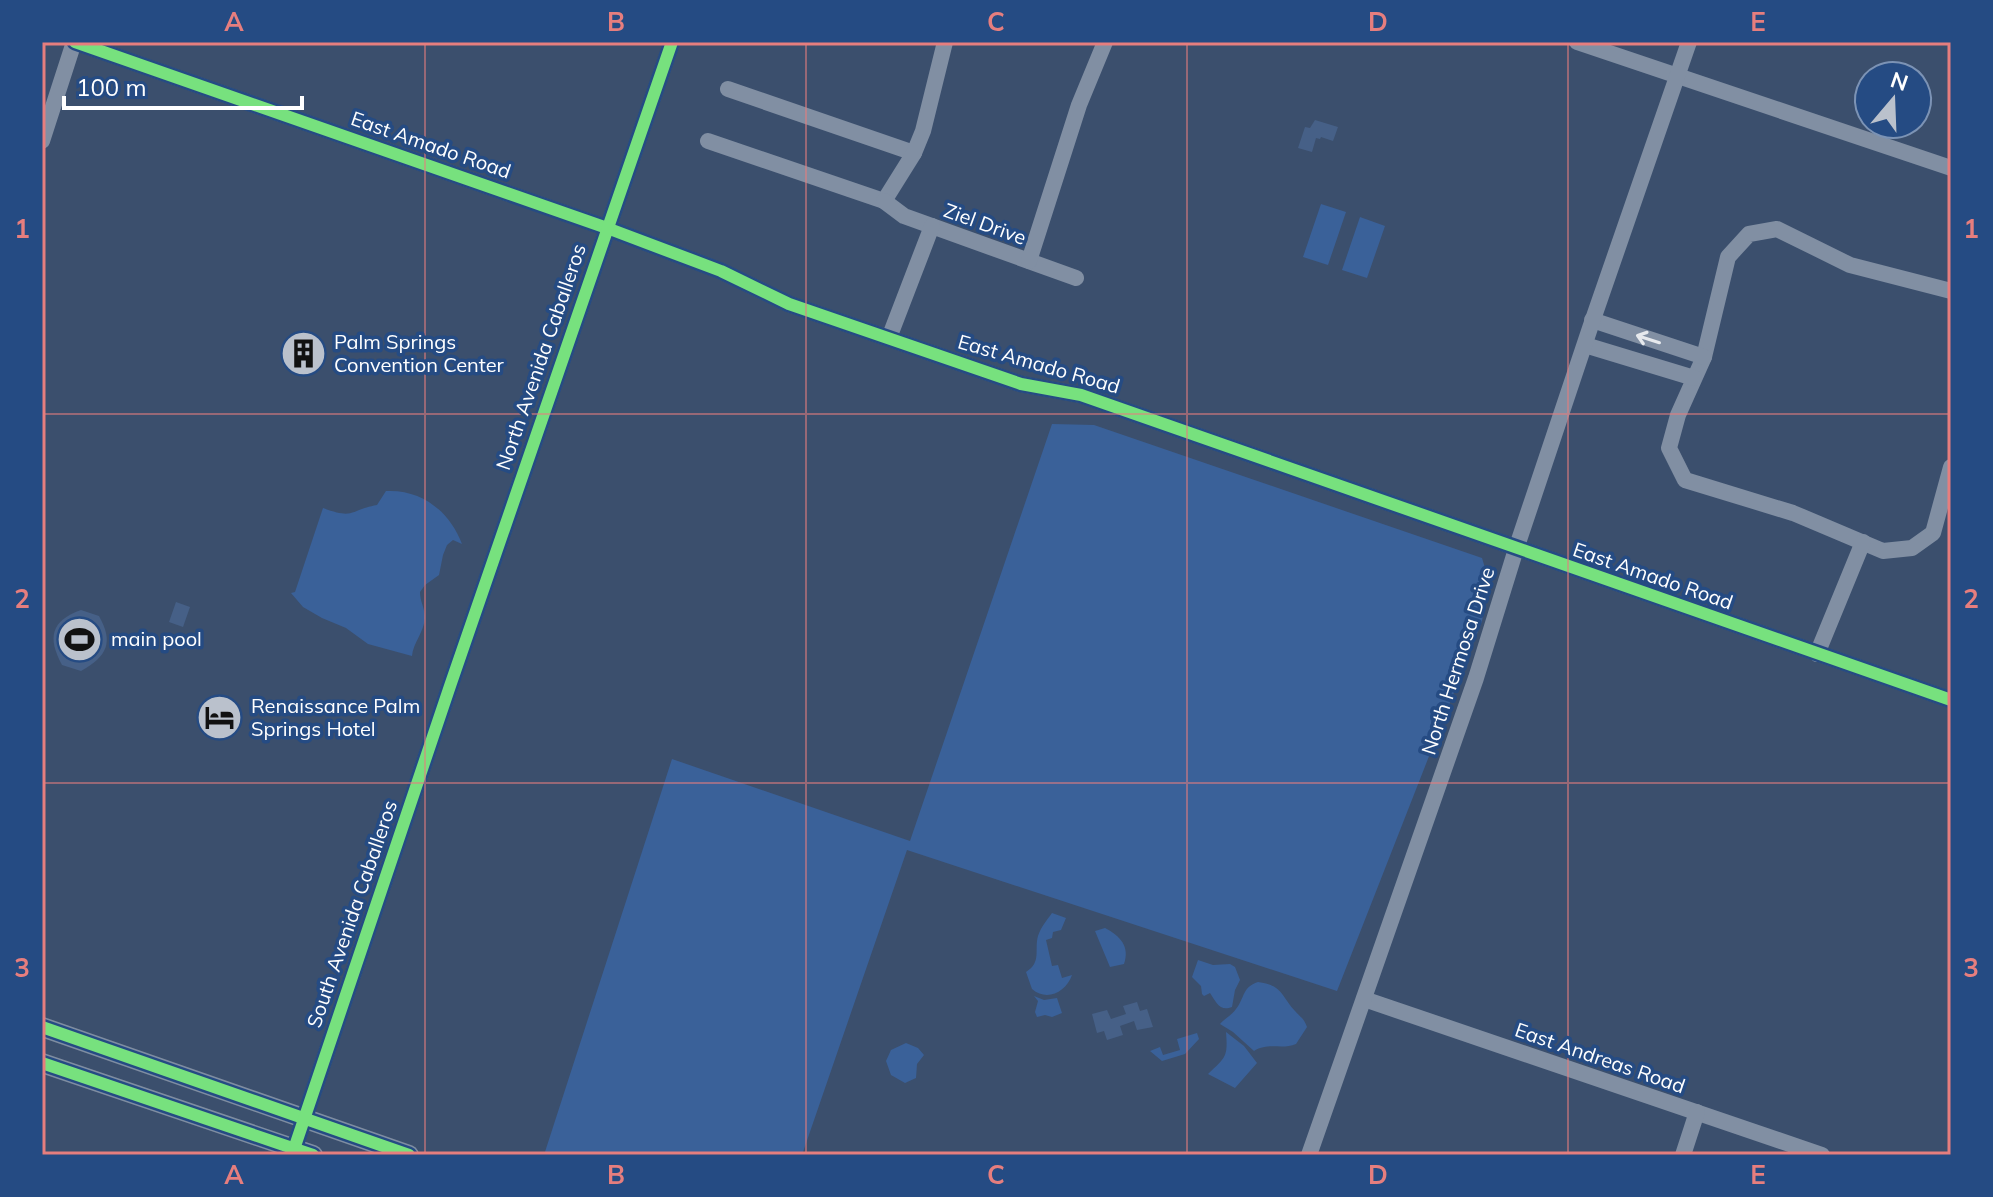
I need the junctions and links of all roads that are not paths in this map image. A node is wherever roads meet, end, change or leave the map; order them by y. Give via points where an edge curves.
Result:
1 (74, 42) edge
2 (672, 42) edge
3 (945, 42) edge
4 (1105, 42) edge
5 (1577, 42) edge
6 (1689, 42) edge
7 (1678, 76) junction
8 (728, 89) dead end
9 (42, 141) edge
10 (708, 141) dead end
11 (914, 153) junction
12 (1951, 168) edge
13 (884, 201) junction
14 (932, 226) junction
15 (607, 228) junction
16 (1029, 261) junction
17 (1076, 278) dead end
18 (1951, 291) edge
19 (1592, 320) junction
20 (889, 338) junction
21 (1585, 345) junction
22 (1704, 357) junction
23 (1694, 378) junction
24 (1951, 467) edge
25 (1863, 542) junction
26 (1516, 549) junction
27 (1817, 654) junction
28 (450, 686) joint
29 (1951, 700) edge
30 (1364, 999) junction
31 (42, 1027) edge
32 (42, 1063) edge
33 (1697, 1112) junction
34 (304, 1118) junction
35 (300, 1153) edge
36 (409, 1155) edge
37 (1309, 1155) edge
38 (1683, 1155) edge
39 (1822, 1155) edge

1 - 9 street
1 - 15 street, East Amado Road
2 - 15 street, North Avenida Caballeros
3 - 11 street
4 - 16 street
5 - 7 street
6 - 7 street, North Hermosa Drive
7 - 12 street
7 - 19 street, North Hermosa Drive
8 - 11 street
10 - 13 street, Ziel Drive
11 - 13 street
13 - 14 street, Ziel Drive via 904,216
14 - 16 street, Ziel Drive
14 - 20 street
15 - 20 street, East Amado Road via 721,271 789,304
15 - 28 street, North Avenida Caballeros
16 - 17 street, Ziel Drive
18 - 22 street via 1850,265 1777,229 1749,234 1728,257
19 - 21 street, North Hermosa Drive
22 -> 19 street
20 - 26 street, East Amado Road via 1021,384 1081,395
21 - 23 street
21 - 26 street, North Hermosa Drive
22 - 23 street
23 - 25 street via 1669,448 1685,480 1793,513
24 - 25 street via 1933,533 1912,548 1883,551
25 - 27 street
26 - 27 street, East Amado Road
26 - 30 street, North Hermosa Drive
27 - 29 street, East Amado Road
28 - 34 street, South Avenida Caballeros
30 - 33 street, East Andreas Road
30 - 37 street, North Hermosa Drive
31 - 34 main road
32 - 35 main road
33 - 38 street
33 - 39 street, East Andreas Road
34 - 35 street, South Avenida Caballeros
34 - 36 main road

